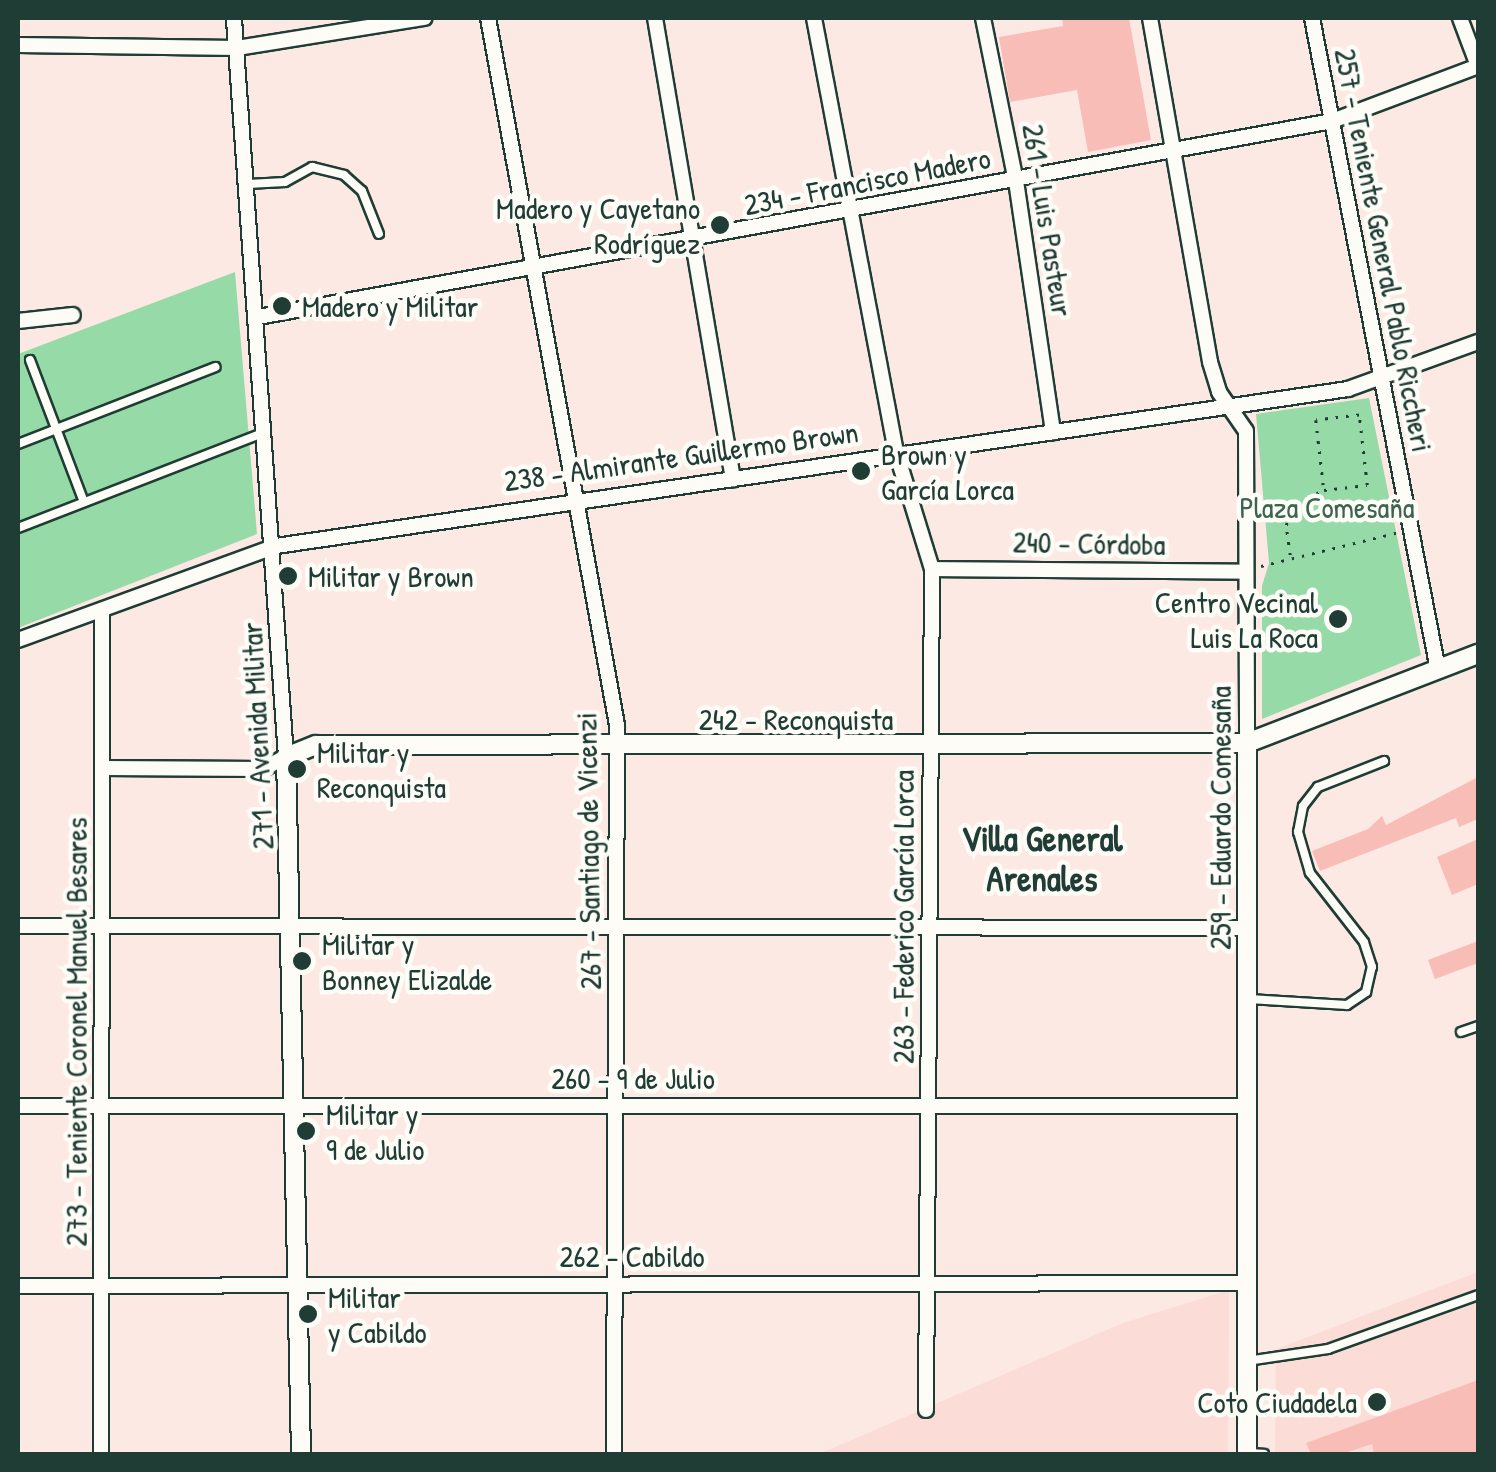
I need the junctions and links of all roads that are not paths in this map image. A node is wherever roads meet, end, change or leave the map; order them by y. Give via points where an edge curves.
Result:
1 (234, 18) edge
2 (425, 18) edge
3 (488, 18) edge
4 (655, 18) edge
5 (814, 18) edge
6 (984, 18) edge
7 (1150, 18) edge
8 (1312, 18) edge
9 (1460, 18) edge
10 (18, 46) edge
11 (237, 48) junction
12 (1478, 66) edge
13 (1332, 122) junction
14 (1177, 152) junction
15 (1016, 180) junction
16 (248, 184) junction
17 (849, 214) junction
18 (379, 234) dead end
19 (690, 242) junction
20 (538, 270) junction
21 (73, 315) dead end
22 (258, 318) junction
23 (18, 320) edge
24 (1478, 342) edge
25 (30, 360) dead end
26 (216, 367) dead end
27 (1380, 380) junction
28 (1232, 406) junction
29 (56, 429) junction
30 (266, 432) junction
31 (1054, 432) junction
32 (18, 444) edge
33 (896, 452) junction
34 (733, 479) junction
35 (575, 499) junction
36 (84, 502) junction
37 (18, 528) edge
38 (276, 546) junction
39 (932, 569) junction
40 (1246, 572) junction
41 (102, 610) junction
42 (18, 640) edge
43 (1478, 654) edge
44 (1438, 670) junction
45 (1247, 743) junction
46 (931, 746) junction
47 (618, 747) junction
48 (286, 756) junction
49 (1384, 761) dead end
50 (103, 768) junction
51 (18, 926) edge
52 (104, 926) junction
53 (293, 926) junction
54 (619, 926) junction
55 (931, 927) junction
56 (1248, 928) junction
57 (1249, 999) junction
58 (1478, 1026) edge
59 (1461, 1032) dead end
60 (618, 1105) junction
61 (18, 1106) edge
62 (106, 1106) junction
63 (1249, 1106) junction
64 (295, 1107) junction
65 (929, 1107) junction
66 (927, 1282) junction
67 (1247, 1283) junction
68 (103, 1284) junction
69 (616, 1284) junction
70 (18, 1286) edge
71 (298, 1286) junction
72 (1478, 1294) edge
73 (1247, 1361) junction
74 (926, 1410) dead end
75 (101, 1454) edge
76 (300, 1454) edge
77 (614, 1454) edge
78 (1246, 1454) edge
79 (1264, 1454) edge

1 - 11 street, 271 - Avenida Militar
2 - 11 street
3 - 20 street, 267 - Santiago de Vicenzi
4 - 19 street
5 - 17 street, 263 - Federico García Lorca
6 - 15 street, 261 - Luis Pasteur
7 - 14 street, 259 - Eduardo Comesaña
8 - 13 street, 257 - Teniente General Pablo Riccheri
9 - 12 street
10 - 11 street
11 - 16 street, 271 - Avenida Militar
12 - 13 street, 234 - Francisco Madero
13 - 14 street, 234 - Francisco Madero
13 - 27 street, 257 - Teniente General Pablo Riccheri
14 - 15 street, 234 - Francisco Madero
14 - 28 street, 259 - Eduardo Comesaña via 1210,362 1219,392
15 - 17 street, 234 - Francisco Madero
15 - 31 street, 261 - Luis Pasteur
16 - 18 lane via 284,182 312,167 344,176 362,191
16 - 22 street, 271 - Avenida Militar
17 - 19 street, 234 - Francisco Madero
17 - 33 street, 263 - Federico García Lorca
19 - 20 street, 234 - Francisco Madero
19 - 34 street
20 - 22 street, 234 - Francisco Madero
20 - 35 street, 267 - Santiago de Vicenzi
21 - 23 street
22 - 30 street, 271 - Avenida Militar
24 - 27 street, 238 - Almirante Guillermo Brown
25 - 29 lane
26 - 29 lane
27 - 28 street, 238 - Almirante Guillermo Brown
27 - 44 street, 257 - Teniente General Pablo Riccheri
28 - 31 street, 238 - Almirante Guillermo Brown
28 - 40 street, 259 - Eduardo Comesaña via 1243,420 1248,446
29 - 32 lane
29 - 36 lane
30 - 36 lane
30 - 38 street, 271 - Avenida Militar
31 - 33 street, 238 - Almirante Guillermo Brown
33 - 34 street, 238 - Almirante Guillermo Brown
33 - 39 street, 263 - Federico García Lorca
34 - 35 street, 238 - Almirante Guillermo Brown
35 - 38 street, 238 - Almirante Guillermo Brown
35 - 47 street, 267 - Santiago de Vicenzi
36 - 37 lane
38 - 41 street, 238 - Almirante Guillermo Brown
38 - 48 street, 271 - Avenida Militar
39 - 40 street, 240 - Córdoba
39 - 46 street, 263 - Federico García Lorca
40 - 45 street, 259 - Eduardo Comesaña
41 - 42 street, 238 - Almirante Guillermo Brown
41 - 50 street, 273 - Teniente Coronel Manuel Besares
43 - 44 street, 242 - Reconquista
44 - 45 street, 242 - Reconquista
45 - 46 street, 242 - Reconquista
45 - 56 street, 259 - Eduardo Comesaña
46 - 47 street, 242 - Reconquista
46 - 55 street, 263 - Federico García Lorca
47 - 48 street, 242 - Reconquista via 316,745
47 - 54 street, 267 - Santiago de Vicenzi
48 - 50 street, 242 - Reconquista via 263,769
48 - 53 street, 271 - Avenida Militar
49 - 57 lane via 1318,787 1303,806 1298,832 1299,855 1364,942 1372,967 1366,992 1347,1005
50 - 52 street, 273 - Teniente Coronel Manuel Besares
51 - 52 street
52 - 53 street
52 - 62 street, 273 - Teniente Coronel Manuel Besares
53 - 54 street
53 - 64 street, 271 - Avenida Militar
54 - 55 street
54 - 60 street, 267 - Santiago de Vicenzi
55 - 56 street
55 - 65 street, 263 - Federico García Lorca
56 - 57 street, 259 - Eduardo Comesaña
57 - 63 street, 259 - Eduardo Comesaña
58 - 59 lane
60 - 64 street, 260 - 9 de Julio
60 - 65 street, 260 - 9 de Julio
60 - 69 street, 267 - Santiago de Vicenzi
61 - 62 street, 260 - 9 de Julio
62 - 64 street, 260 - 9 de Julio
62 - 68 street, 273 - Teniente Coronel Manuel Besares
63 - 65 street, 260 - 9 de Julio
63 - 67 street, 259 - Eduardo Comesaña
64 - 71 street, 271 - Avenida Militar
65 - 66 street, 263 - Federico García Lorca
66 - 67 street, 262 - Cabildo
66 - 69 street, 262 - Cabildo
66 - 74 street, 263 - Federico García Lorca
67 - 73 street, 259 - Eduardo Comesaña
68 - 70 street, 262 - Cabildo
68 - 71 street, 262 - Cabildo
68 - 75 street, 273 - Teniente Coronel Manuel Besares
69 - 71 street, 262 - Cabildo
69 - 77 street, 267 - Santiago de Vicenzi
71 - 76 street, 271 - Avenida Militar
72 - 73 lane via 1328,1349
73 - 78 street, 259 - Eduardo Comesaña
78 - 79 lane

